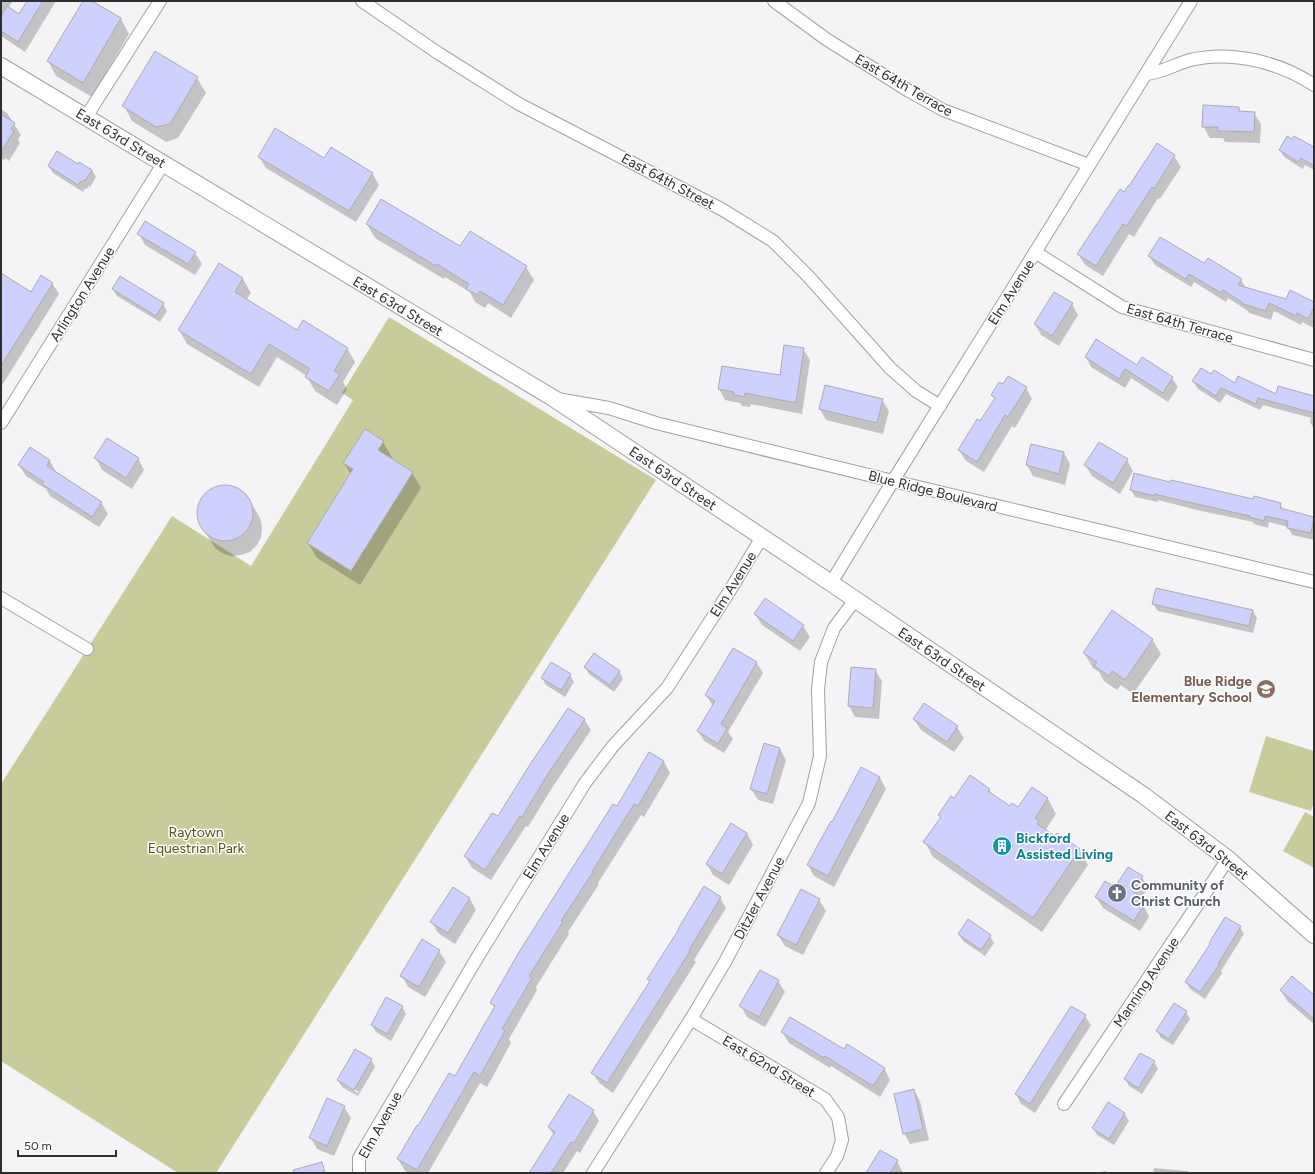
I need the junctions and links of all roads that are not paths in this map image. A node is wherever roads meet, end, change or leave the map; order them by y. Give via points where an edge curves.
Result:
1 (160, 1) edge
2 (362, 1) edge
3 (774, 1) edge
4 (1191, 1) edge
5 (1, 66) edge
6 (1146, 74) junction
7 (1314, 85) edge
8 (86, 117) junction
9 (163, 164) junction
10 (1089, 165) junction
11 (1035, 252) junction
12 (1314, 360) edge
13 (553, 398) junction
14 (940, 406) junction
15 (1, 423) edge
16 (893, 481) junction
17 (762, 537) junction
18 (1314, 582) edge
19 (831, 583) junction
20 (1, 598) edge
21 (855, 600) junction
22 (87, 649) dead end
23 (1228, 859) junction
24 (1314, 935) edge
25 (691, 1019) junction
26 (1064, 1104) dead end
27 (359, 1173) edge
28 (593, 1173) edge
29 (826, 1173) edge

1 - 8 street
2 - 14 street, East 64th Street via 519,104 724,210 773,241 808,276 890,368
3 - 10 street, East 64th Terrace via 826,39 943,110
4 - 6 street, Elm Avenue
5 - 8 main road, East 63rd Street
6 - 7 street via 1190,60 1217,57 1250,59 1276,66
6 - 10 street, Elm Avenue
8 - 9 main road, East 63rd Street
9 - 13 main road, East 63rd Street
9 - 15 street, Arlington Avenue
10 - 11 street, Elm Avenue
11 - 12 street, East 64th Terrace via 1122,308
11 - 14 street, Elm Avenue
13 - 16 street, Blue Ridge Boulevard via 609,408 656,423
13 - 17 main road, East 63rd Street
14 - 16 street, Elm Avenue
16 - 18 street, Blue Ridge Boulevard
16 - 19 street, Elm Avenue
17 - 19 main road, East 63rd Street
17 - 27 street, Elm Avenue via 667,688 613,746 585,783 477,958 359,1158
19 - 21 main road, East 63rd Street
20 - 22 street
21 - 23 main road, East 63rd Street via 1143,795
21 - 25 street, Ditzler Avenue via 834,628 821,662 818,690 820,756 809,803 725,962
23 - 24 main road, East 63rd Street
23 - 26 street, Manning Avenue
25 - 28 street, Ditzler Avenue
25 - 29 street, East 62nd Street via 825,1099 838,1117 842,1140 837,1156

